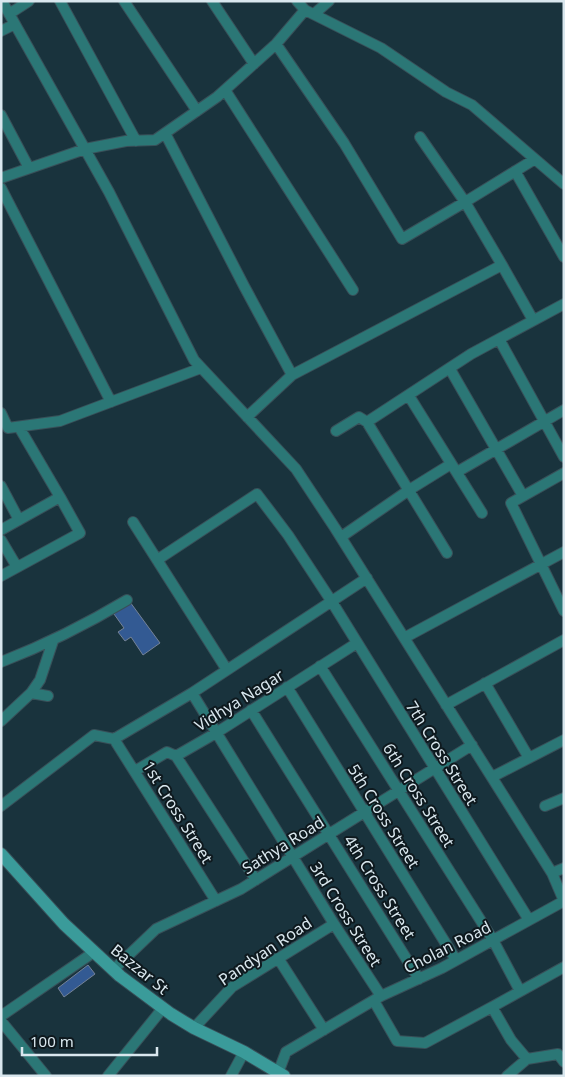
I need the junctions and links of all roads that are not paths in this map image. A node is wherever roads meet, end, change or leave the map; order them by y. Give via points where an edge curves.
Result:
1 (2, 1) edge
2 (29, 1) edge
3 (60, 1) edge
4 (124, 1) edge
5 (212, 1) edge
6 (297, 1) edge
7 (329, 1) edge
8 (309, 12) junction
9 (9, 14) junction
10 (15, 24) junction
11 (1, 32) edge
12 (276, 44) junction
13 (254, 64) junction
14 (224, 90) junction
15 (197, 111) junction
16 (1, 115) edge
17 (165, 133) junction
18 (420, 137) dead end
19 (136, 141) junction
20 (85, 149) junction
21 (535, 159) junction
22 (29, 168) junction
23 (515, 172) junction
24 (1, 178) edge
25 (564, 184) edge
26 (1, 188) edge
27 (465, 202) junction
28 (564, 257) edge
29 (502, 265) junction
30 (353, 290) dead end
31 (564, 304) edge
32 (533, 320) junction
33 (499, 339) junction
34 (201, 368) junction
35 (450, 369) junction
36 (292, 375) junction
37 (409, 396) junction
38 (110, 402) junction
39 (564, 410) edge
40 (1, 414) edge
41 (248, 418) junction
42 (545, 421) junction
43 (368, 422) junction
44 (19, 427) junction
45 (336, 431) dead end
46 (496, 450) junction
47 (564, 457) edge
48 (454, 468) junction
49 (564, 473) edge
50 (1, 486) edge
51 (409, 490) junction
52 (523, 496) junction
53 (60, 497) junction
54 (482, 513) dead end
55 (19, 520) junction
56 (134, 522) dead end
57 (1, 530) edge
58 (341, 537) junction
59 (1, 540) edge
60 (564, 552) edge
61 (447, 553) dead end
62 (157, 560) junction
63 (542, 564) junction
64 (17, 568) junction
65 (1, 576) edge
66 (367, 578) junction
67 (127, 600) dead end
68 (332, 602) junction
69 (564, 611) edge
70 (404, 638) junction
71 (564, 640) edge
72 (53, 641) junction
73 (357, 643) junction
74 (1, 662) edge
75 (320, 666) junction
76 (227, 670) junction
77 (485, 683) junction
78 (287, 688) junction
79 (31, 693) junction
80 (192, 693) junction
81 (48, 696) dead end
82 (446, 705) junction
83 (252, 710) junction
84 (1, 721) edge
85 (216, 733) junction
86 (114, 739) junction
87 (564, 740) edge
88 (472, 745) junction
89 (176, 756) junction
90 (529, 758) junction
91 (434, 769) junction
92 (135, 771) junction
93 (492, 777) junction
94 (399, 791) junction
95 (564, 798) edge
96 (1, 806) edge
97 (545, 806) dead end
98 (364, 812) junction
99 (329, 834) junction
100 (1, 854) edge
101 (292, 857) junction
102 (564, 868) edge
103 (552, 873) junction
104 (256, 880) junction
105 (216, 901) junction
106 (564, 901) edge
107 (529, 920) junction
108 (334, 924) junction
109 (493, 940) junction
110 (94, 952) junction
111 (278, 958) junction
112 (456, 960) junction
113 (564, 967) edge
114 (113, 970) junction
115 (419, 979) junction
116 (520, 992) junction
117 (378, 998) junction
118 (492, 1007) junction
119 (163, 1008) junction
120 (1, 1016) edge
121 (1, 1021) edge
122 (194, 1028) junction
123 (324, 1030) junction
124 (244, 1052) junction
125 (562, 1056) edge
126 (527, 1059) junction
127 (281, 1074) edge
128 (46, 1076) edge
129 (108, 1076) edge
130 (231, 1076) edge
131 (508, 1076) edge

1 - 9 street
2 - 9 street
3 - 19 street
4 - 15 street
5 - 13 street
6 - 8 street
7 - 8 street
8 - 12 street
8 - 21 street via 381,48 446,92 472,105
9 - 10 street
10 - 11 street
10 - 20 street
12 - 13 street
12 - 27 street via 344,143 402,239
13 - 14 street
14 - 15 street
14 - 30 street
15 - 17 street
16 - 22 street
17 - 19 street via 155,140
17 - 36 street
18 - 27 street
19 - 20 street
20 - 22 street
20 - 34 street
21 - 23 street
21 - 25 street
22 - 24 street
23 - 27 street
23 - 28 street
26 - 38 street
27 - 29 street
29 - 32 street
29 - 36 street
31 - 32 street
32 - 33 street
33 - 35 street
33 - 42 street
34 - 38 street
34 - 41 street
35 - 37 street
35 - 46 street
36 - 41 street
37 - 43 street
37 - 48 street
38 - 44 street via 60,421
39 - 42 street
40 - 44 street via 8,428
41 - 58 street via 296,469
42 - 46 street
42 - 47 street
43 - 45 street via 359,417
43 - 51 street
44 - 53 street
46 - 48 street
46 - 52 street
48 - 51 street
48 - 54 street
49 - 52 street
50 - 55 street
51 - 58 street
51 - 61 street
52 - 63 street via 511,503
53 - 55 street
53 - 64 street via 80,533
55 - 57 street
56 - 62 street
58 - 66 street
59 - 64 street
60 - 63 street
62 - 68 street, 7th Cross Street via 257,494
62 - 76 street
63 - 69 street
63 - 70 street
64 - 65 street
66 - 68 street
66 - 70 street
67 - 72 street
68 - 73 street, 7th Cross Street
68 - 76 street
70 - 82 street
71 - 77 street
72 - 74 street
72 - 79 street via 40,680
73 - 75 street, Vidhya Nagar
73 - 91 street, 7th Cross Street
75 - 78 street, Vidhya Nagar
75 - 94 street, 6th Cross Street
76 - 80 street
77 - 82 street
77 - 90 street
78 - 83 street, Vidhya Nagar
78 - 98 street, 5th Cross Street
79 - 81 street
79 - 84 street
80 - 85 street, 3rd Cross Street
80 - 86 street
82 - 88 street
83 - 85 street, Vidhya Nagar
83 - 99 street, 4th Cross Street
85 - 89 street, Vidhya Nagar
85 - 101 street, 3rd Cross Street
86 - 92 street, 1st Cross Street
86 - 96 street via 94,735
87 - 90 street
88 - 91 street, Sathya Road
88 - 93 street
89 - 92 street, Vidhya Nagar via 167,752
89 - 104 street
90 - 93 street
91 - 94 street, Sathya Road
91 - 107 street, 7th Cross Street
92 - 105 street, 1st Cross Street
93 - 103 street
94 - 98 street, Sathya Road
94 - 109 street, 6th Cross Street
95 - 97 street
98 - 99 street, Sathya Road
98 - 112 street, 5th Cross Street
99 - 101 street, Sathya Road
99 - 115 street, 4th Cross Street
100 - 110 main road, Bazzar St
101 - 104 street, Sathya Road
101 - 108 street, 3rd Cross Street
102 - 103 street
103 - 106 street
104 - 105 street, Sathya Road
105 - 114 street, Sathya Road via 156,929
106 - 107 street, Cholan Road
107 - 109 street, Cholan Road
108 - 111 street, Pandyan Road
108 - 117 street, 3rd Cross Street
109 - 112 street, Cholan Road
109 - 116 street, 6th Cross Street
110 - 114 main road, Bazzar St
110 - 120 street
111 - 122 street, Pandyan Road via 232,987
111 - 123 street
112 - 115 street, Cholan Road
113 - 116 street
114 - 119 main road, Bazzar St
115 - 117 street, Cholan Road
116 - 118 street
117 - 118 street, 3rd Cross Street via 397,1041 424,1043
117 - 123 street, Cholan Road
118 - 126 street via 511,1040
119 - 122 main road, Bazzar St
119 - 129 street
121 - 128 street
122 - 124 main road, Bazzar St
123 - 127 street, Cholan Road via 286,1052
124 - 127 main road, Bazzar St
124 - 130 street
125 - 126 street
126 - 131 street

